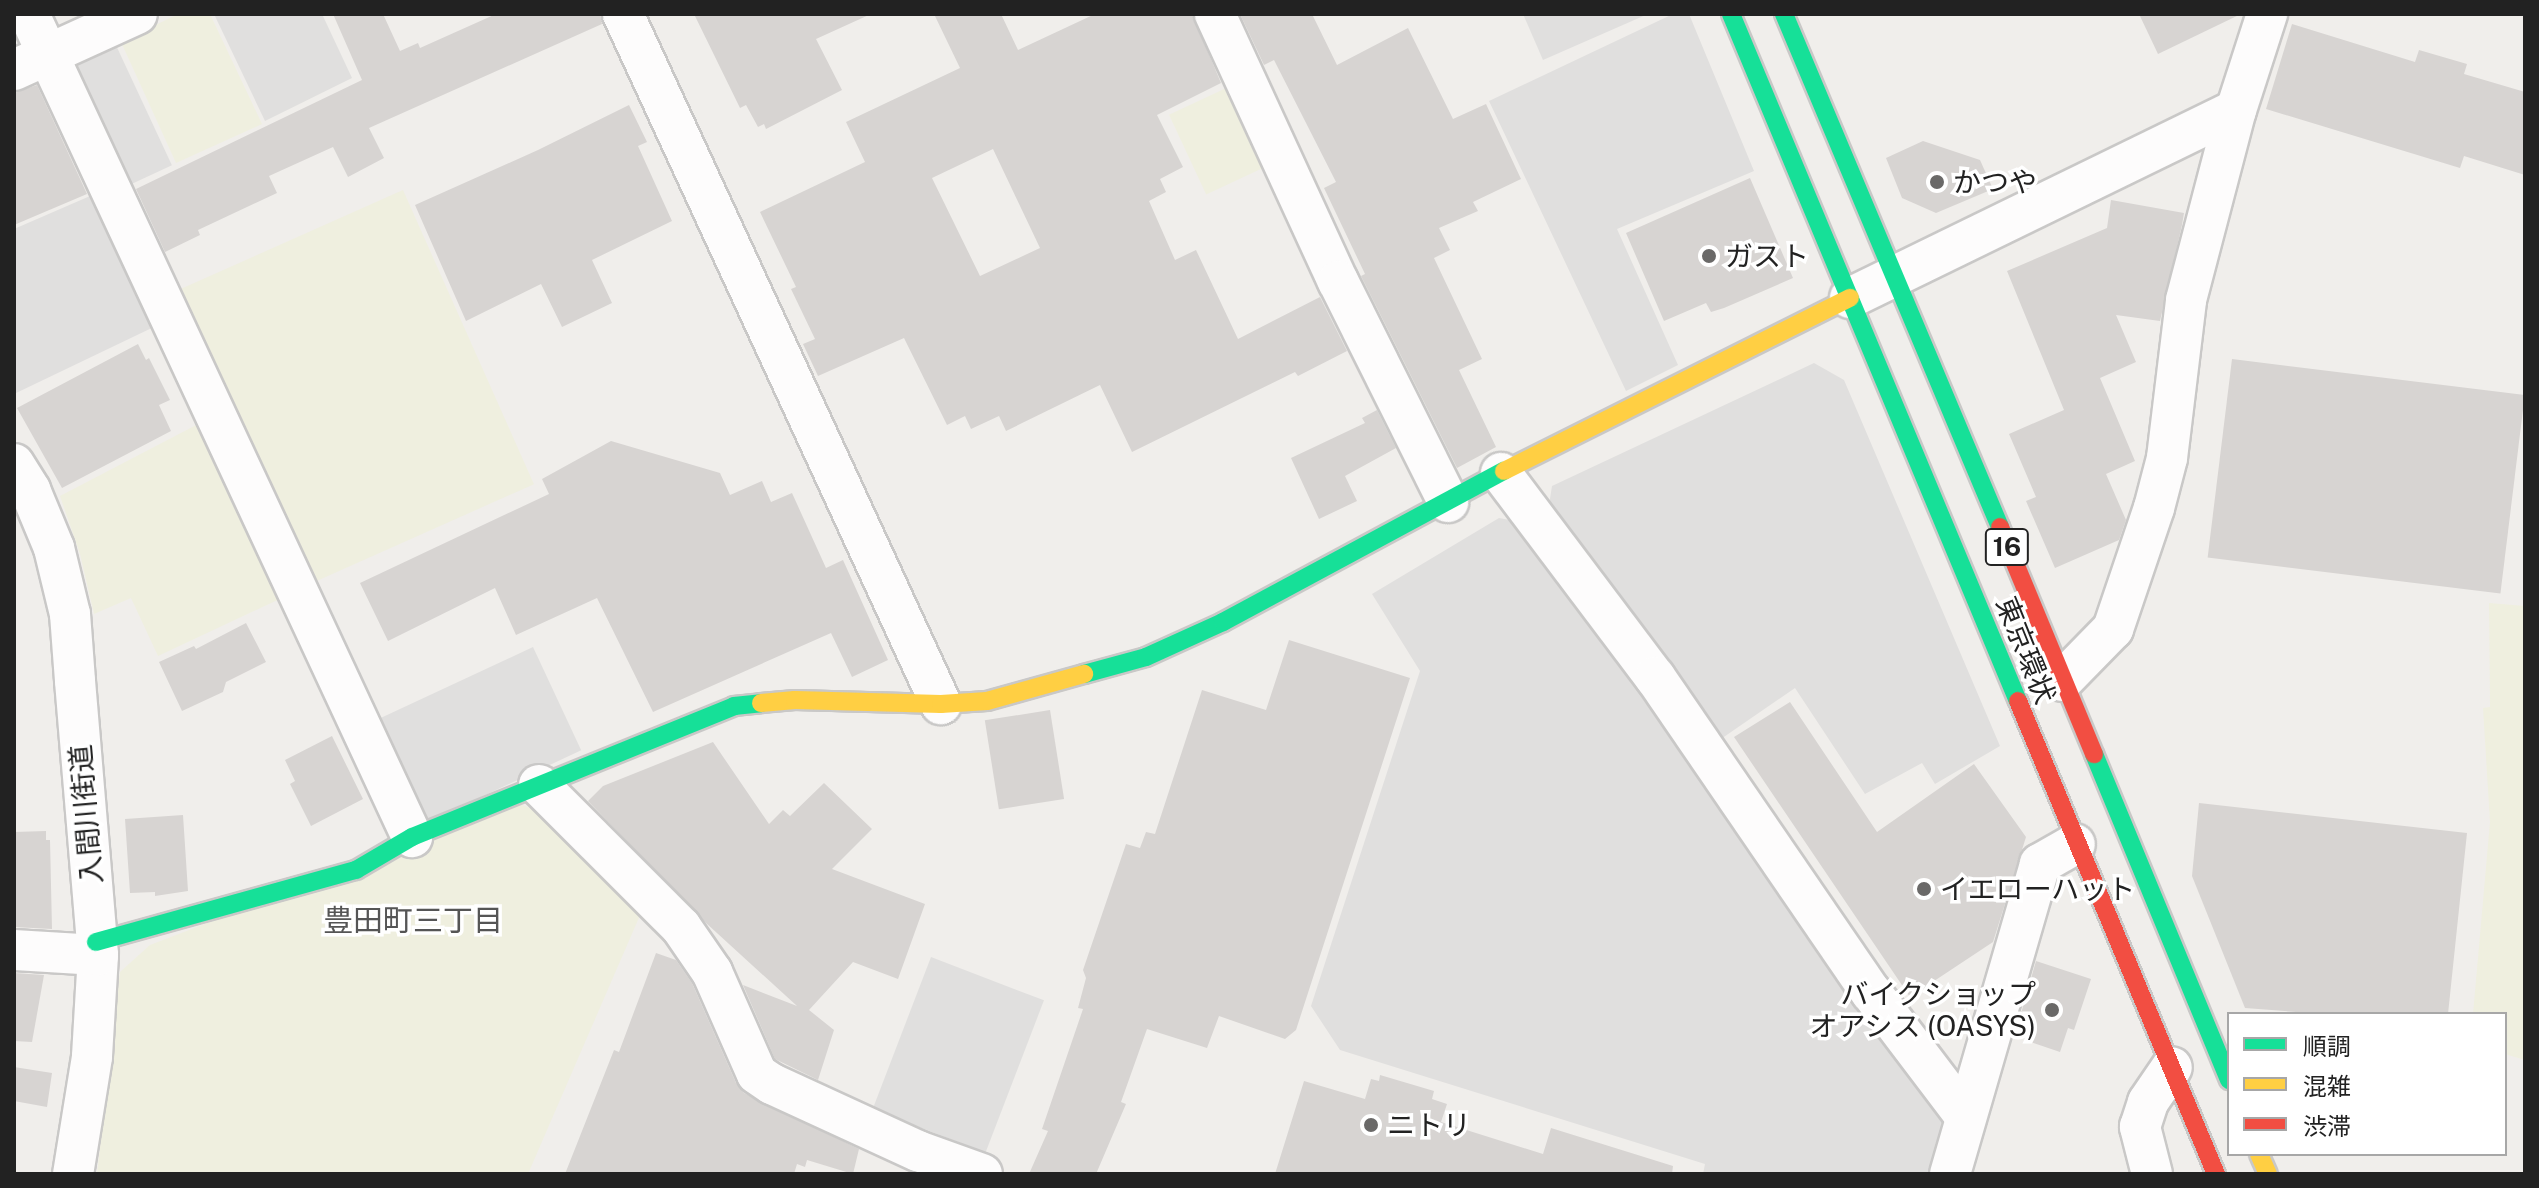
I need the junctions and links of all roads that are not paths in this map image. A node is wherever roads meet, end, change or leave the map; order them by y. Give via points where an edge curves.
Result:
1 (29, 14) edge
2 (137, 14) edge
3 (623, 14) edge
4 (1215, 14) edge
5 (1731, 14) edge
6 (1784, 14) edge
7 (2267, 14) edge
8 (31, 62) edge
9 (2236, 110) junction
10 (1895, 273) junction
11 (1850, 298) junction
12 (14, 464) edge
13 (1501, 473) junction
14 (1448, 502) junction
15 (2062, 681) junction
16 (941, 704) junction
17 (539, 785) junction
18 (412, 837) junction
19 (2075, 844) junction
20 (97, 948) junction
21 (14, 950) edge
22 (2172, 1067) junction
23 (2227, 1075) edge
24 (1966, 1117) junction
25 (73, 1174) edge
26 (982, 1174) edge
27 (1950, 1174) edge
28 (2152, 1174) edge
29 (2216, 1174) edge

1 - 8 street
2 - 8 street
3 - 16 street
4 - 14 street via 1338,281
5 - 11 main road, 東京環状 / 16
6 - 10 main road, 東京環状 / 16
7 - 9 street
8 - 18 street
9 - 10 street
9 - 15 street via 2186,300 2167,458 2154,508 2113,629
10 - 11 street
10 - 15 main road, 東京環状 / 16
11 - 13 main road
11 - 19 main road, 東京環状 / 16
12 - 20 street, 入間川街道 via 54,548 70,614
13 - 14 main road
13 - 24 street via 1655,677 1871,992
14 - 16 main road via 1223,622 1146,657 987,701
15 - 23 main road, 東京環状 / 16
16 - 17 main road via 795,700 734,706
17 - 18 main road
17 - 26 street via 681,927 712,972 757,1074 918,1151
18 - 20 main road via 356,870
19 - 22 main road, 東京環状 / 16
19 - 24 street via 2040,864
20 - 21 street
20 - 25 street, 入間川街道 via 92,1057
22 - 28 street via 2148,1102 2140,1127
22 - 29 main road, 東京環状 / 16
24 - 27 street

